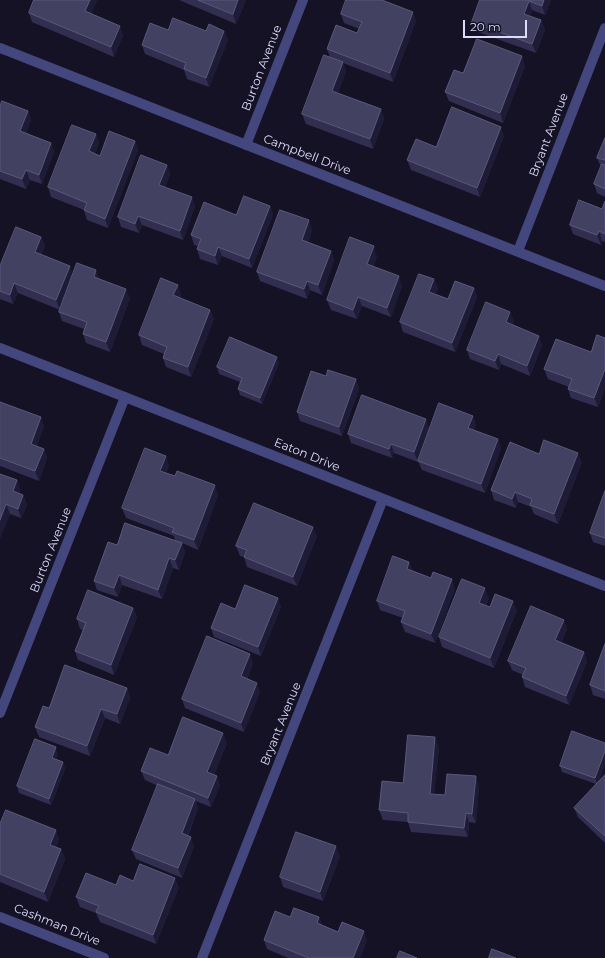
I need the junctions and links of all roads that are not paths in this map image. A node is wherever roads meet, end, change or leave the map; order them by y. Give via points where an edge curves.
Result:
1 (303, 0) edge
2 (605, 28) edge
3 (0, 48) edge
4 (246, 145) junction
5 (518, 251) junction
6 (605, 286) edge
7 (0, 348) edge
8 (125, 397) junction
9 (383, 499) junction
10 (605, 586) edge
11 (0, 713) edge
12 (0, 917) edge
13 (104, 958) edge
14 (202, 958) edge

1 - 4 street, Burton Avenue
2 - 5 street, Bryant Avenue
3 - 4 street, Campbell Drive
4 - 5 street, Campbell Drive
5 - 6 street, Campbell Drive
7 - 8 street, Eaton Drive
8 - 9 street, Eaton Drive
8 - 11 street, Burton Avenue
9 - 10 street, Eaton Drive
9 - 14 street, Bryant Avenue
12 - 13 street, Cashman Drive

